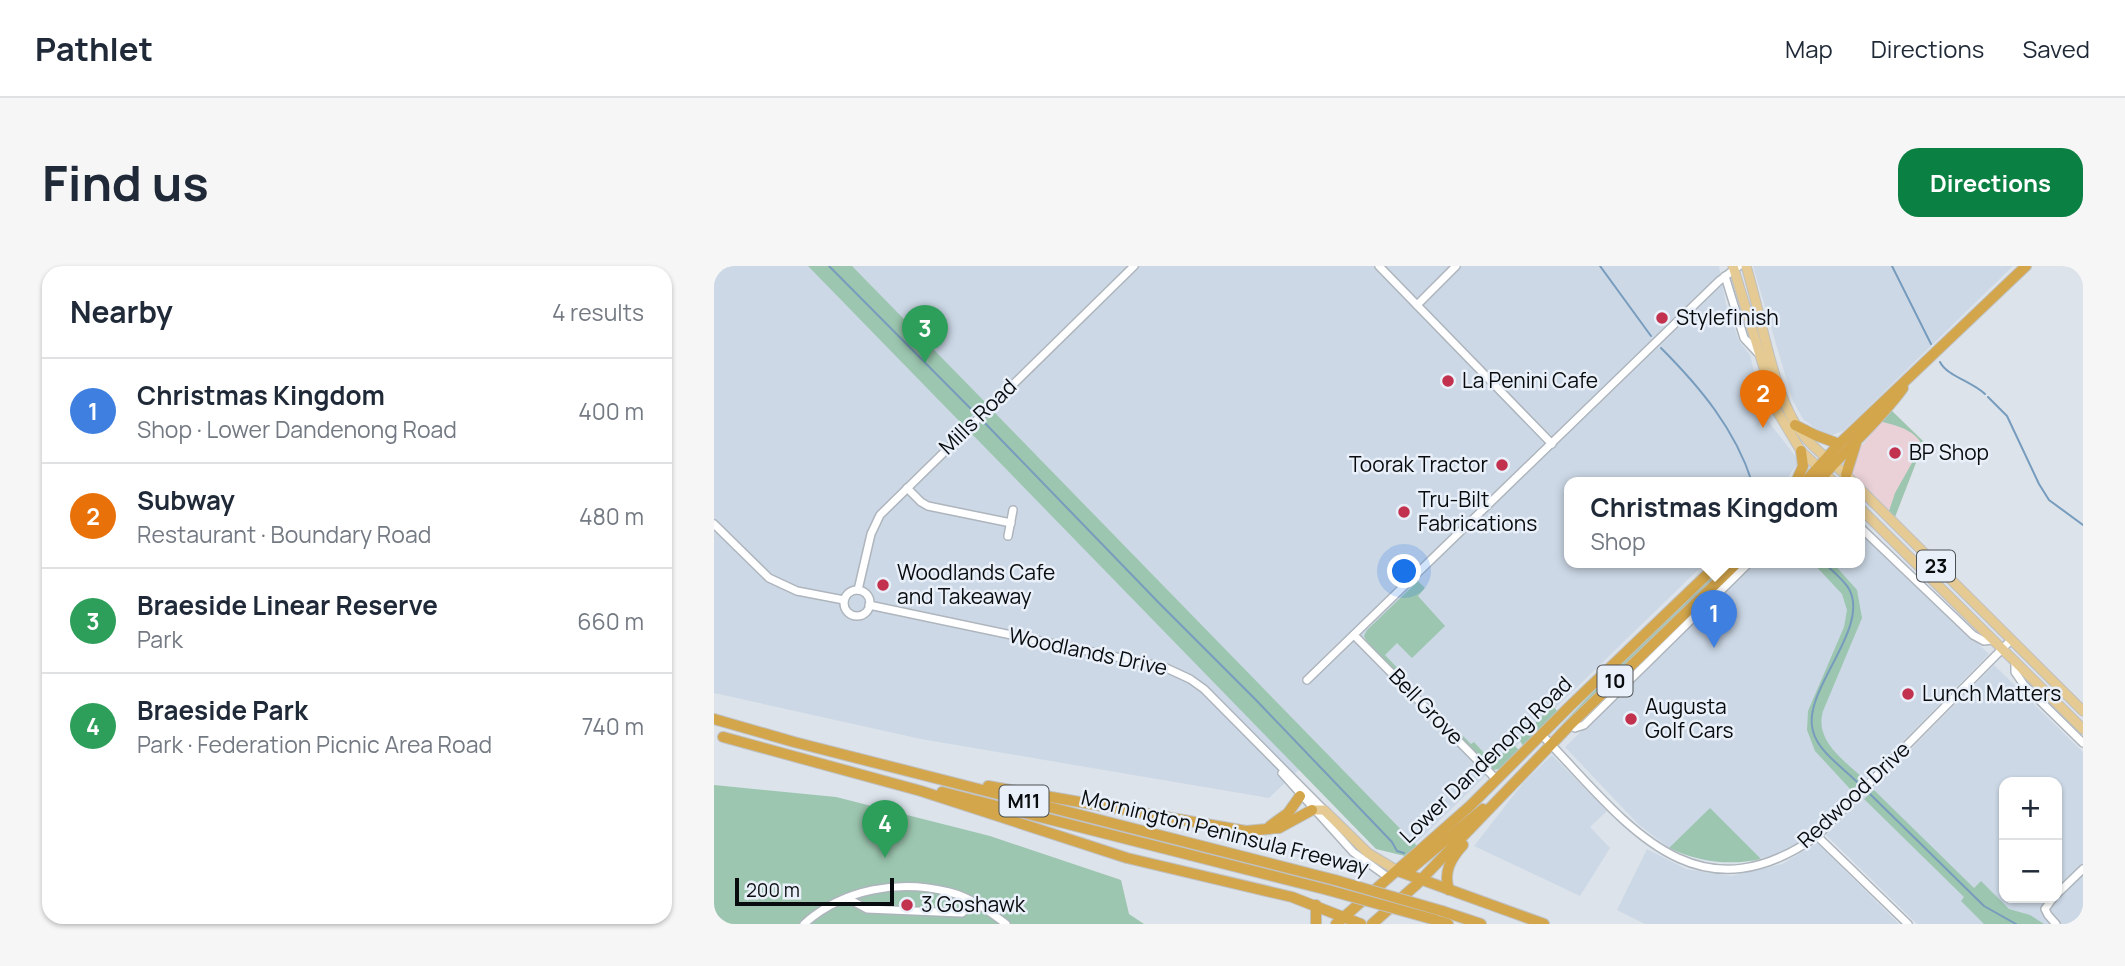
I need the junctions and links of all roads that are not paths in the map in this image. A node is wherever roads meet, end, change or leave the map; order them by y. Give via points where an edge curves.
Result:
1 (1134, 266) edge
2 (1379, 266) edge
3 (1456, 266) edge
4 (1746, 266) edge
5 (2026, 266) edge
6 (1735, 267) edge
7 (1725, 276) junction
8 (1417, 305) junction
9 (1758, 353) junction
10 (1911, 377) junction
11 (1796, 425) junction
12 (1857, 439) junction
13 (1552, 444) junction
14 (1839, 444) junction
15 (1801, 451) junction
16 (1830, 460) junction
17 (1822, 470) junction
18 (1798, 477) edge
19 (1812, 477) edge
20 (1820, 477) edge
21 (1829, 477) edge
22 (1849, 477) edge
23 (1850, 477) edge
24 (907, 488) junction
25 (1865, 494) edge
26 (1013, 510) dead end
27 (1865, 513) edge
28 (1011, 523) junction
29 (1875, 523) junction
30 (714, 524) edge
31 (1865, 531) edge
32 (1008, 536) dead end
33 (1878, 542) junction
34 (1714, 568) edge
35 (1732, 568) edge
36 (1744, 568) edge
37 (858, 590) junction
38 (844, 600) junction
39 (869, 606) junction
40 (1354, 635) junction
41 (1993, 640) junction
42 (2011, 640) junction
43 (2002, 649) junction
44 (2015, 662) junction
45 (1307, 680) dead end
46 (2083, 711) edge
47 (714, 719) edge
48 (1570, 725) junction
49 (2083, 729) edge
50 (1541, 734) junction
51 (718, 735) edge
52 (2083, 743) edge
53 (1552, 745) junction
54 (1273, 762) junction
55 (919, 775) junction
56 (1497, 780) junction
57 (1505, 792) junction
58 (1300, 796) junction
59 (1494, 803) junction
60 (1312, 810) junction
61 (1324, 810) junction
62 (1256, 831) junction
63 (1817, 836) junction
64 (2083, 869) edge
65 (1401, 872) junction
66 (1389, 878) junction
67 (1421, 880) junction
68 (2062, 889) edge
69 (1449, 890) junction
70 (847, 898) junction
71 (975, 902) junction
72 (2050, 903) edge
73 (1316, 905) junction
74 (1439, 915) junction
75 (1340, 920) edge
76 (806, 923) edge
77 (1006, 924) edge
78 (1316, 924) edge
79 (1361, 924) edge
80 (1372, 924) edge
81 (1448, 924) edge
82 (1481, 924) edge
83 (1544, 924) edge
84 (1908, 924) edge
85 (2056, 924) edge

1 - 24 street, Mills Road
2 - 8 street
3 - 8 street
4 - 11 main road via 1780,390
5 - 10 highway
6 - 7 street
6 - 9 main road
7 - 9 street via 1744,338
7 - 13 street
8 - 13 street
9 - 15 main road via 1777,411
10 - 12 highway via 1887,410
10 - 14 highway
11 - 14 highway
11 - 16 main road
12 - 16 highway
12 - 23 highway
13 - 40 street
14 - 16 highway
15 - 17 main road
15 - 18 highway
16 - 17 highway
16 - 22 main road
17 - 19 highway
17 - 20 highway
17 - 21 main road
24 - 28 street via 928,506
24 - 37 street, Mills Road via 880,516 871,534
25 - 42 main road, 23
26 - 28 street
27 - 29 main road, 23
28 - 32 street
29 - 33 street
29 - 41 main road, 23
30 - 38 street via 769,578 797,590
31 - 33 street
33 - 41 street via 1973,635
34 - 50 highway, Lower Dandenong Road / 10
35 - 48 highway, Lower Dandenong Road / 10
36 - 48 street, Lower Dandenong Road via 1584,725
37 - 38 street
37 - 39 street via 868,597
38 - 39 street via 854,616 862,615
39 - 54 street, Woodlands Drive via 1178,672 1203,689
40 - 45 street
40 - 56 street, Bell Grove
41 - 43 main road, 23
42 - 43 street, Redwood Drive
42 - 46 main road, 23
43 - 44 main road, 23
43 - 63 street, Redwood Drive
44 - 49 main road, 23
44 - 52 street via 2015,672 2024,685
47 - 55 highway, Mornington Peninsula Freeway / M11
48 - 53 highway, Lower Dandenong Road / 10
50 - 53 street, Redwood Drive
50 - 56 highway, Lower Dandenong Road / 10
51 - 73 highway via 921,791 1127,858
51 - 74 highway, Mornington Peninsula Freeway / M11, bridge
53 - 57 highway, Lower Dandenong Road / 10
53 - 63 street, Redwood Drive via 1648,842 1696,866 1747,868 1771,862
54 - 58 street, Woodlands Drive
54 - 61 street, Woodlands Drive
55 - 62 highway
55 - 74 highway, Mornington Peninsula Freeway / M11, bridge via 1335,880
56 - 65 highway, Lower Dandenong Road / 10
57 - 59 highway, Lower Dandenong Road / 10
57 - 65 highway
58 - 60 street, Woodlands Drive
58 - 62 highway via 1286,816
59 - 67 highway, Lower Dandenong Road / 10
59 - 69 highway via 1450,863
60 - 61 main road
60 - 62 highway via 1284,826
60 - 66 street, Woodlands Drive via 1356,855
61 - 65 main road, Woodlands Drive via 1368,853
63 - 84 street
64 - 68 street
65 - 66 highway
65 - 67 highway
66 - 75 highway
67 - 69 highway
67 - 80 highway, Lower Dandenong Road / 10
69 - 83 highway
70 - 71 street via 887,886 950,892
70 - 71 street via 867,909 962,913
70 - 76 street
71 - 77 street
72 - 85 street via 2045,909
73 - 75 highway
73 - 78 highway
74 - 81 highway, Mornington Peninsula Freeway / M11
74 - 82 highway, Mornington Peninsula Freeway / M11
75 - 79 highway

